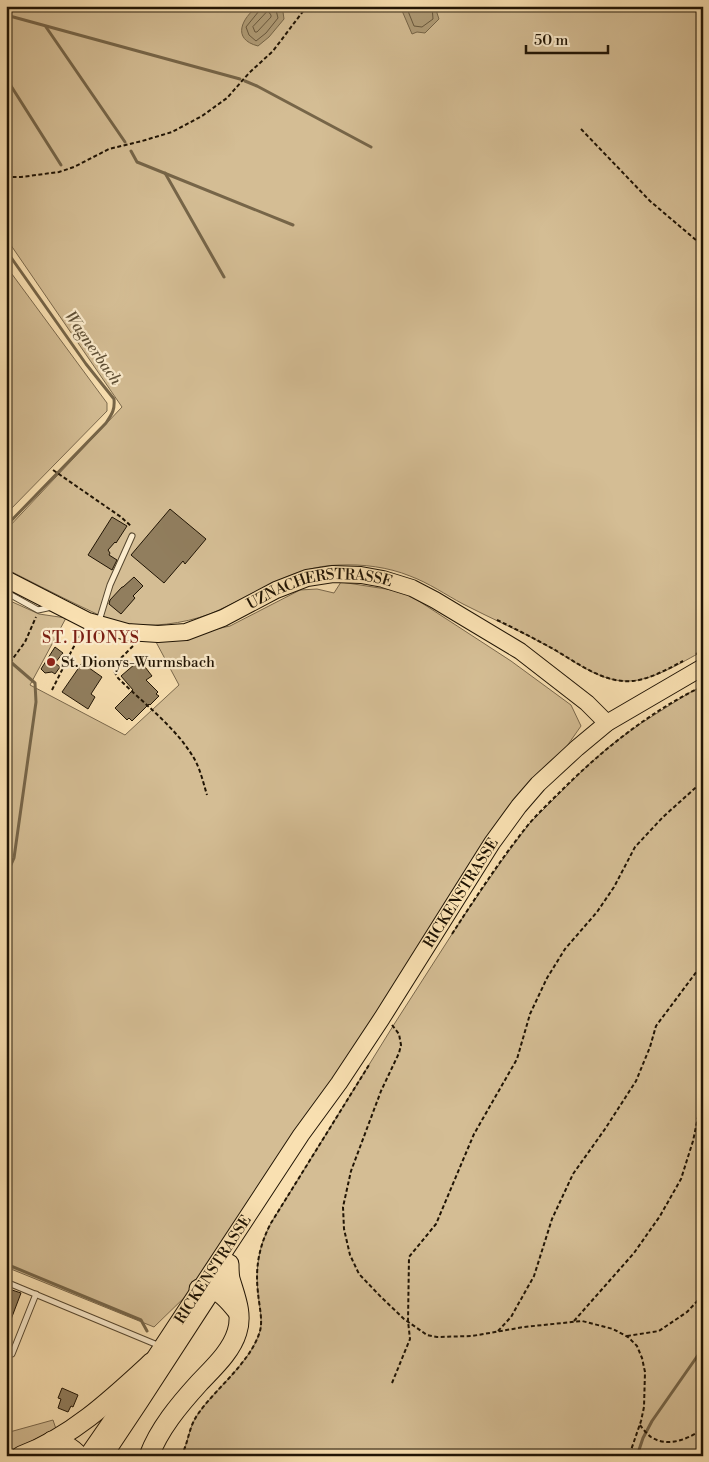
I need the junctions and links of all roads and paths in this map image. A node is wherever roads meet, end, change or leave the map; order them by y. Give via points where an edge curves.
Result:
1 (307, 6) edge
2 (581, 128) dead end
3 (6, 177) edge
4 (703, 246) edge
5 (53, 470) dead end
6 (132, 536) joint
7 (6, 579) edge
8 (6, 588) edge
9 (58, 606) junction
10 (38, 610) junction
11 (494, 618) dead end
12 (93, 622) junction
13 (140, 633) junction
14 (703, 650) edge
15 (685, 660) dead end
16 (697, 662) edge
17 (6, 668) edge
18 (703, 686) edge
19 (52, 690) dead end
20 (607, 724) junction
21 (703, 781) edge
22 (207, 795) dead end
23 (452, 934) dead end
24 (703, 963) edge
25 (382, 1018) junction
26 (373, 1058) dead end
27 (339, 1083) junction
28 (703, 1093) edge
29 (230, 1264) junction
30 (6, 1282) edge
31 (206, 1289) junction
32 (36, 1294) junction
33 (703, 1295) edge
34 (239, 1313) junction
35 (408, 1321) junction
36 (574, 1322) junction
37 (497, 1332) junction
38 (627, 1336) junction
39 (162, 1346) junction
40 (12, 1354) dead end
41 (152, 1362) junction
42 (392, 1383) dead end
43 (640, 1426) junction
44 (703, 1429) edge
45 (52, 1441) junction
46 (21, 1456) edge
47 (79, 1456) edge
48 (87, 1456) edge
49 (104, 1456) edge
50 (149, 1456) edge
51 (181, 1456) edge
52 (629, 1456) edge

1 - 3 path via 273,51 227,98 202,116 172,132 109,149 59,172
2 - 4 path via 650,201
5 - 6 path via 120,517 133,529
6 - 12 lane
7 - 9 main road, UZNACHERSTRASSE
8 - 10 lane via 9,594
9 - 10 lane
9 - 12 main road, UZNACHERSTRASSE
10 - 17 path via 30,633
11 - 15 path via 612,680 638,680
12 - 13 main road, UZNACHERSTRASSE
12 - 19 path via 72,650
13 - 20 main road, UZNACHERSTRASSE via 186,632 308,578 333,574 383,579 412,588 435,600 520,651 587,703
13 - 22 path via 114,671 192,755
14 - 16 path
16 - 20 main road, RICKENSTRASSE
18 - 23 path via 640,724 588,765 556,796 529,824
20 - 25 main road, RICKENSTRASSE via 544,778 519,806 492,842
21 - 35 path via 635,847 614,887 565,949 547,978 530,1014 518,1059 474,1134 436,1224 409,1257
24 - 37 path via 656,1026 636,1081 573,1174 552,1219 534,1276 511,1317
25 - 27 main road, RICKENSTRASSE
25 - 35 path via 399,1034 401,1045 351,1171 343,1207 344,1229 350,1254 360,1274
26 - 51 path via 264,1237 256,1268 261,1329 243,1361 199,1412
27 - 29 main road, RICKENSTRASSE via 317,1127
27 - 31 main road, RICKENSTRASSE via 301,1134
28 - 36 path via 693,1141 673,1194 634,1253
29 - 31 main road, RICKENSTRASSE
29 - 34 highway via 230,1278
30 - 32 lane
31 - 34 highway via 228,1300
31 - 39 main road, RICKENSTRASSE
31 - 49 main road, RICKENSTRASSE via 140,1402
32 - 39 lane
32 - 40 lane
33 - 38 path via 687,1312 658,1331
34 - 50 highway via 238,1331 228,1350 178,1408
35 - 37 path via 427,1335 436,1337
35 - 42 path via 410,1339
36 - 37 path
36 - 38 path via 582,1321
38 - 43 path via 637,1346 645,1372
39 - 41 main road, RICKENSTRASSE
41 - 45 highway via 94,1413
41 - 48 main road, RICKENSTRASSE
43 - 44 path via 661,1441 676,1442
43 - 52 path
45 - 46 highway
45 - 47 highway via 73,1449

